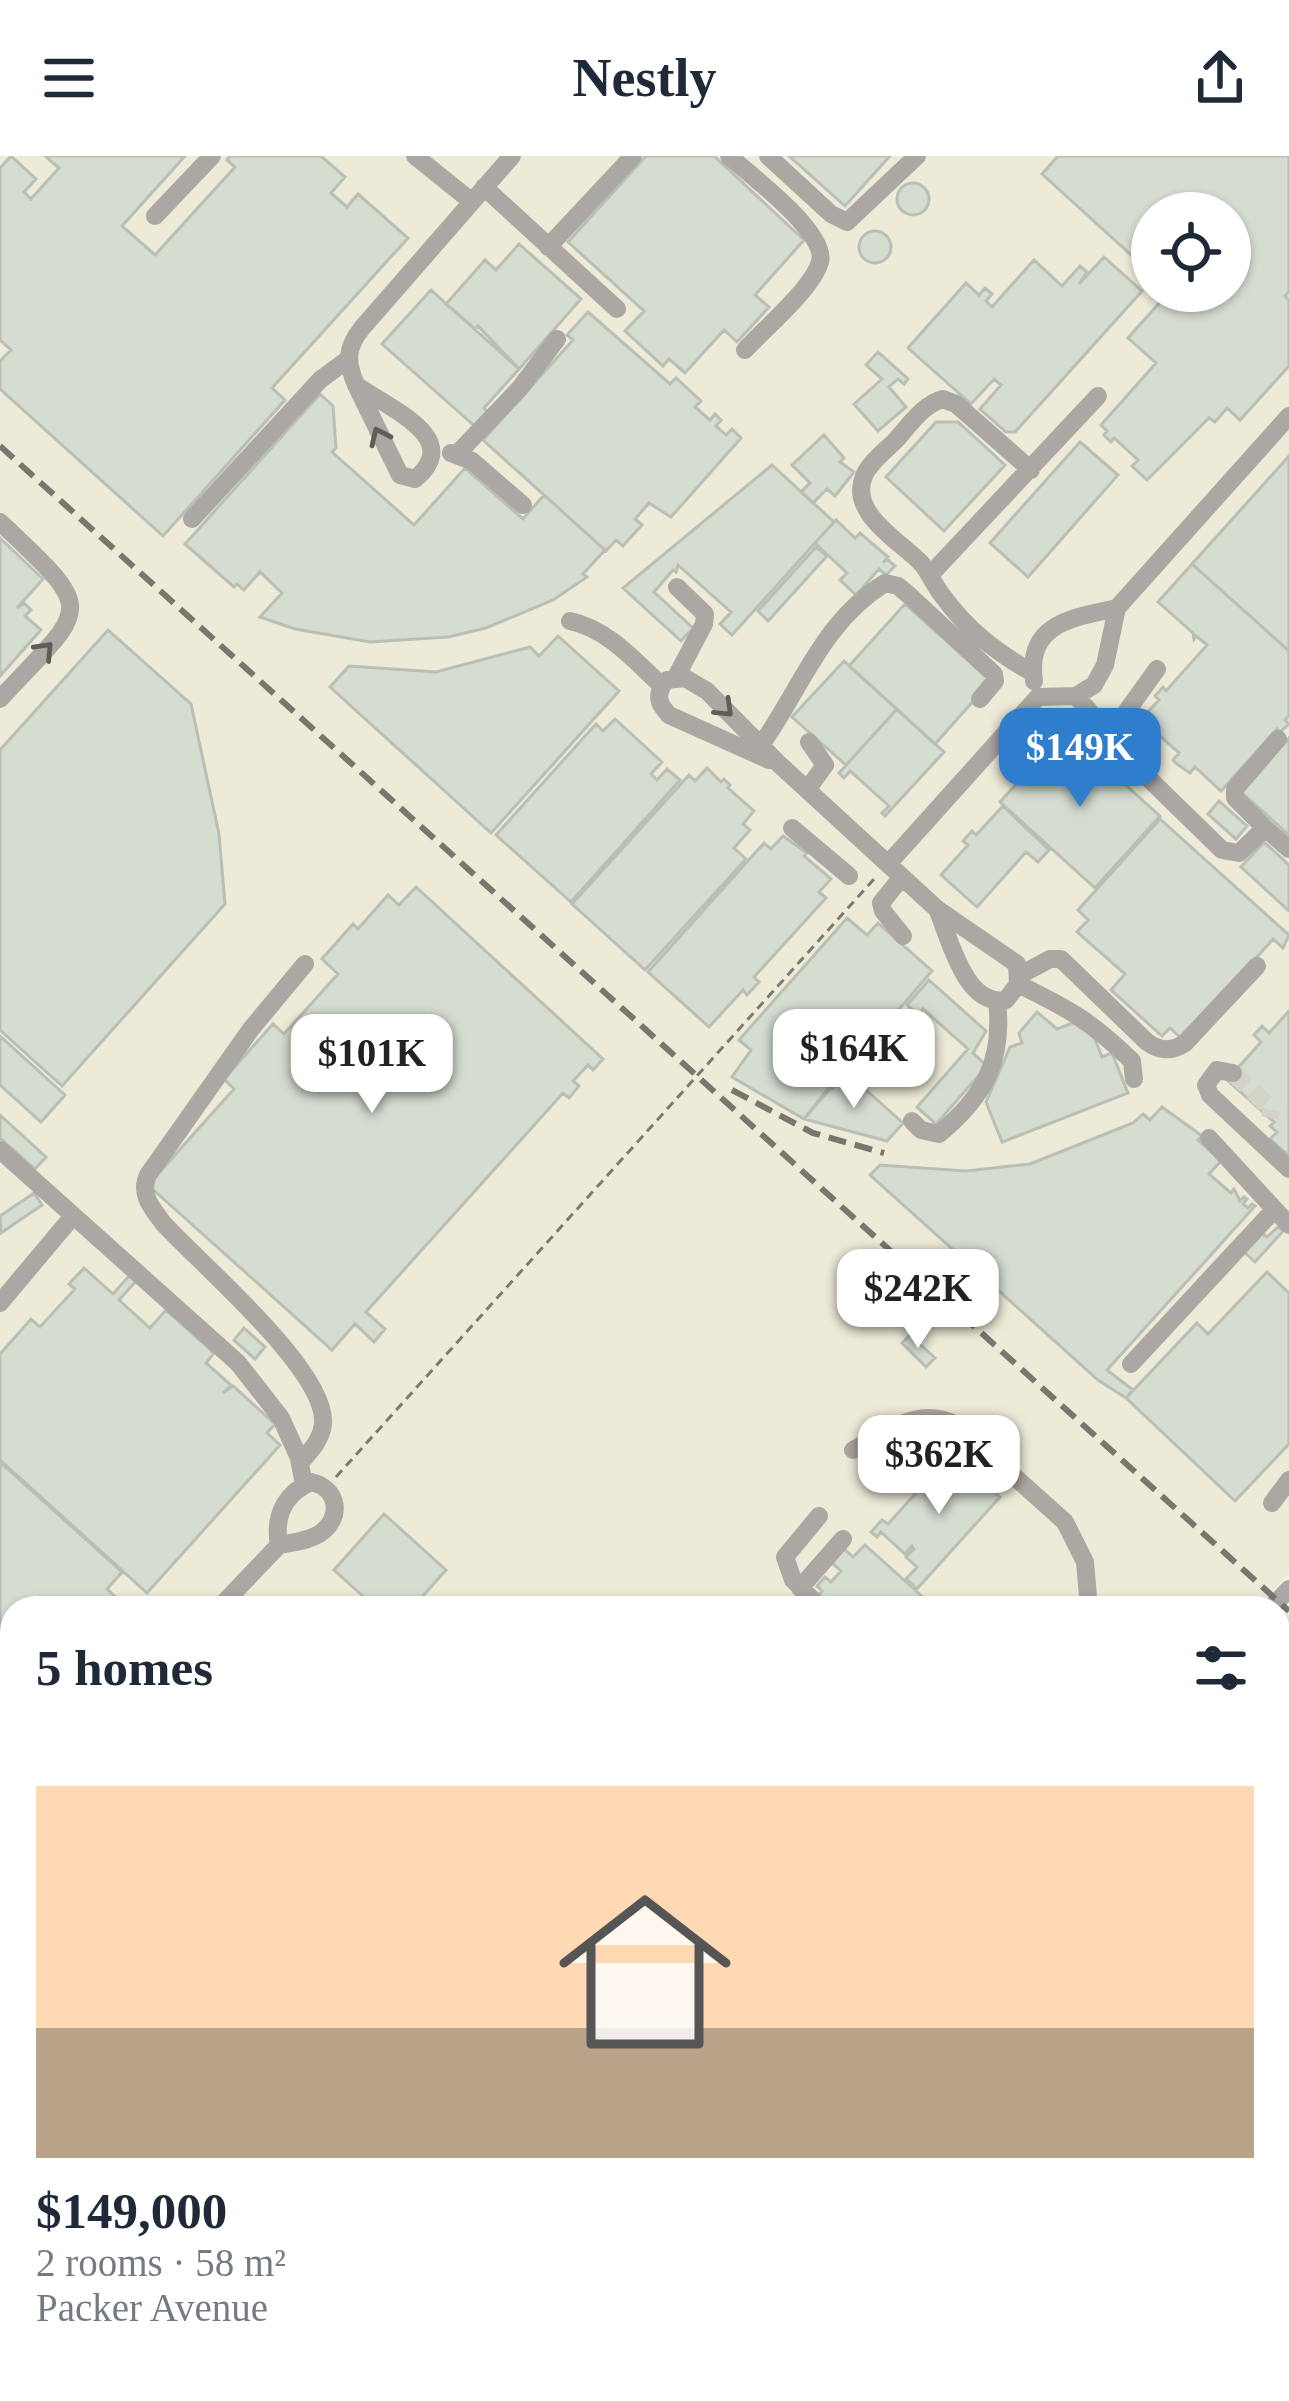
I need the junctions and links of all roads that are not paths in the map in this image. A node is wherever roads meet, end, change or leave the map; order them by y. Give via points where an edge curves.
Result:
1 (212, 156) edge
2 (415, 156) edge
3 (512, 156) edge
4 (633, 156) edge
5 (729, 156) edge
6 (768, 156) edge
7 (917, 156) edge
8 (477, 194) junction
9 (155, 216) dead end
10 (548, 247) junction
11 (617, 309) dead end
12 (557, 339) dead end
13 (746, 350) dead end
14 (347, 360) junction
15 (356, 385) junction
16 (1098, 396) dead end
17 (1289, 416) edge
18 (435, 452) junction
19 (458, 453) junction
20 (1031, 470) junction
21 (523, 505) dead end
22 (192, 519) dead end
23 (0, 522) edge
24 (930, 575) junction
25 (676, 587) dead end
26 (1117, 608) junction
27 (570, 622) dead end
28 (1156, 669) dead end
29 (1033, 674) junction
30 (669, 681) junction
31 (1076, 696) junction
32 (1038, 697) junction
33 (0, 699) edge
34 (980, 699) dead end
35 (1109, 736) junction
36 (1279, 739) dead end
37 (808, 742) dead end
38 (761, 746) junction
39 (779, 764) junction
40 (807, 790) junction
41 (792, 828) dead end
42 (1264, 828) junction
43 (871, 848) junction
44 (1289, 849) edge
45 (895, 870) junction
46 (938, 909) junction
47 (902, 936) dead end
48 (304, 964) dead end
49 (1257, 967) dead end
50 (1019, 980) junction
51 (997, 1002) junction
52 (1233, 1073) dead end
53 (1134, 1079) dead end
54 (912, 1121) dead end
55 (1209, 1138) dead end
56 (0, 1150) edge
57 (1289, 1168) edge
58 (1274, 1211) junction
59 (73, 1216) junction
60 (1289, 1225) edge
61 (0, 1303) edge
62 (1131, 1364) dead end
63 (853, 1450) dead end
64 (300, 1463) junction
65 (1289, 1480) edge
66 (304, 1485) junction
67 (1272, 1502) dead end
68 (820, 1516) dead end
69 (843, 1539) dead end
70 (279, 1545) junction
71 (231, 1596) edge
72 (804, 1596) edge
73 (808, 1596) edge
74 (1088, 1596) edge

1 - 9 street
2 - 8 street
3 - 8 street
4 - 10 street
5 - 13 street via 809,230 820,251 809,282
6 - 7 street via 847,222
8 - 10 street
8 - 14 street via 352,340
10 - 11 street
12 - 19 street
14 - 15 street
14 - 22 street
15 - 18 street via 430,436
18 -> 15 street via 415,479 400,475
16 - 20 street
17 - 26 street
18 - 19 street
19 - 21 street
20 - 24 street
20 - 24 street via 956,404 943,399 925,408 863,476 863,491 878,524
33 -> 23 street via 69,624 72,604 58,576
24 - 29 street via 980,639
25 - 30 street via 705,614
26 - 29 street via 1056,626 1034,651
26 - 31 street via 1105,665
27 - 30 street
28 - 35 street
29 - 32 street
30 -> 38 street via 685,677 706,691
30 - 39 street via 658,695 669,715
31 - 32 street
31 - 35 street
32 - 45 street
34 - 38 street via 994,674 910,596 885,583 811,657
35 - 42 street via 1222,850 1239,853
36 - 42 street via 1235,789
37 - 40 street via 825,765
38 - 39 street
39 - 40 street
40 - 43 street
41 - 43 street via 841,877
42 - 44 street
43 - 45 street
45 - 46 street
45 - 47 street via 881,904
46 - 50 street via 1007,955
46 - 51 street via 973,988
48 - 64 street via 144,1187 163,1223 313,1386 323,1424
49 - 50 street via 1172,1049 1147,1042 1061,958
50 - 51 street
50 - 53 street via 1090,1022 1132,1060
51 - 54 street via 997,1059 975,1095 939,1134
52 - 57 street via 1217,1070 1207,1089 1262,1131
55 - 58 street
56 - 59 street
58 - 60 street
58 - 62 street
59 - 61 street
59 - 64 street via 238,1363 281,1418
63 - 74 street via 916,1418 957,1425 1064,1522 1085,1562
64 - 66 street
65 - 67 street
66 - 70 street via 279,1514
66 - 70 street via 327,1487 335,1506 327,1528
68 - 72 street via 785,1554
69 - 73 street
70 - 71 street

